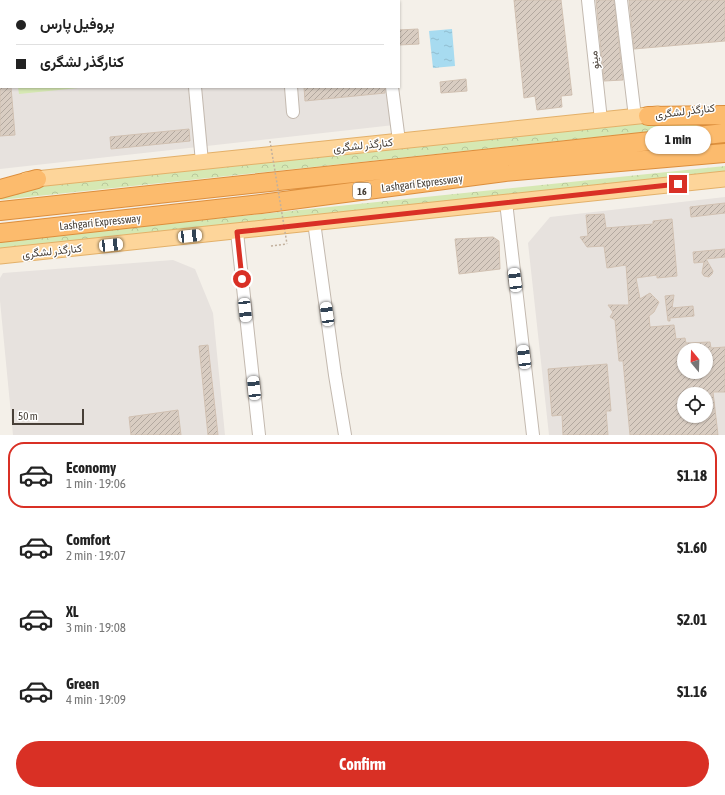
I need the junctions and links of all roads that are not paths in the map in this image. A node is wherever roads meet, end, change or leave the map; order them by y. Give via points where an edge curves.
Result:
1 (588, 0) edge
2 (621, 0) edge
3 (195, 88) edge
4 (291, 88) edge
5 (392, 88) edge
6 (725, 107) edge
7 (294, 112) dead end
8 (725, 115) edge
9 (641, 116) junction
10 (601, 120) junction
11 (725, 133) edge
12 (399, 141) junction
13 (725, 153) edge
14 (202, 162) junction
15 (37, 179) junction
16 (725, 179) edge
17 (0, 182) edge
18 (0, 188) edge
19 (506, 202) junction
20 (0, 211) edge
21 (314, 222) junction
22 (237, 232) junction
23 (0, 233) edge
24 (0, 256) edge
25 (259, 435) edge
26 (345, 435) edge
27 (533, 435) edge

1 - 10 lane, مینو
2 - 9 lane
3 - 14 lane
4 - 7 lane
5 - 12 lane
6 - 9 main road, کنارگذر لشگری
8 - 9 highway
9 - 10 main road, کنارگذر لشگری
10 - 12 main road, کنارگذر لشگری
11 - 20 highway, Lashgari Expressway / 16
12 - 14 main road, کنارگذر لشگری
13 - 23 highway, Lashgari Expressway / 16 via 505,172 262,204
14 - 15 main road, کنارگذر لشگری
15 - 17 main road, کنارگذر لشگری
15 - 18 highway
16 - 19 main road, کنارگذر لشگری
19 - 21 main road, کنارگذر لشگری
19 - 27 lane
21 - 22 main road, کنارگذر لشگری
21 - 26 lane
22 - 24 main road, کنارگذر لشگری
22 - 25 lane

